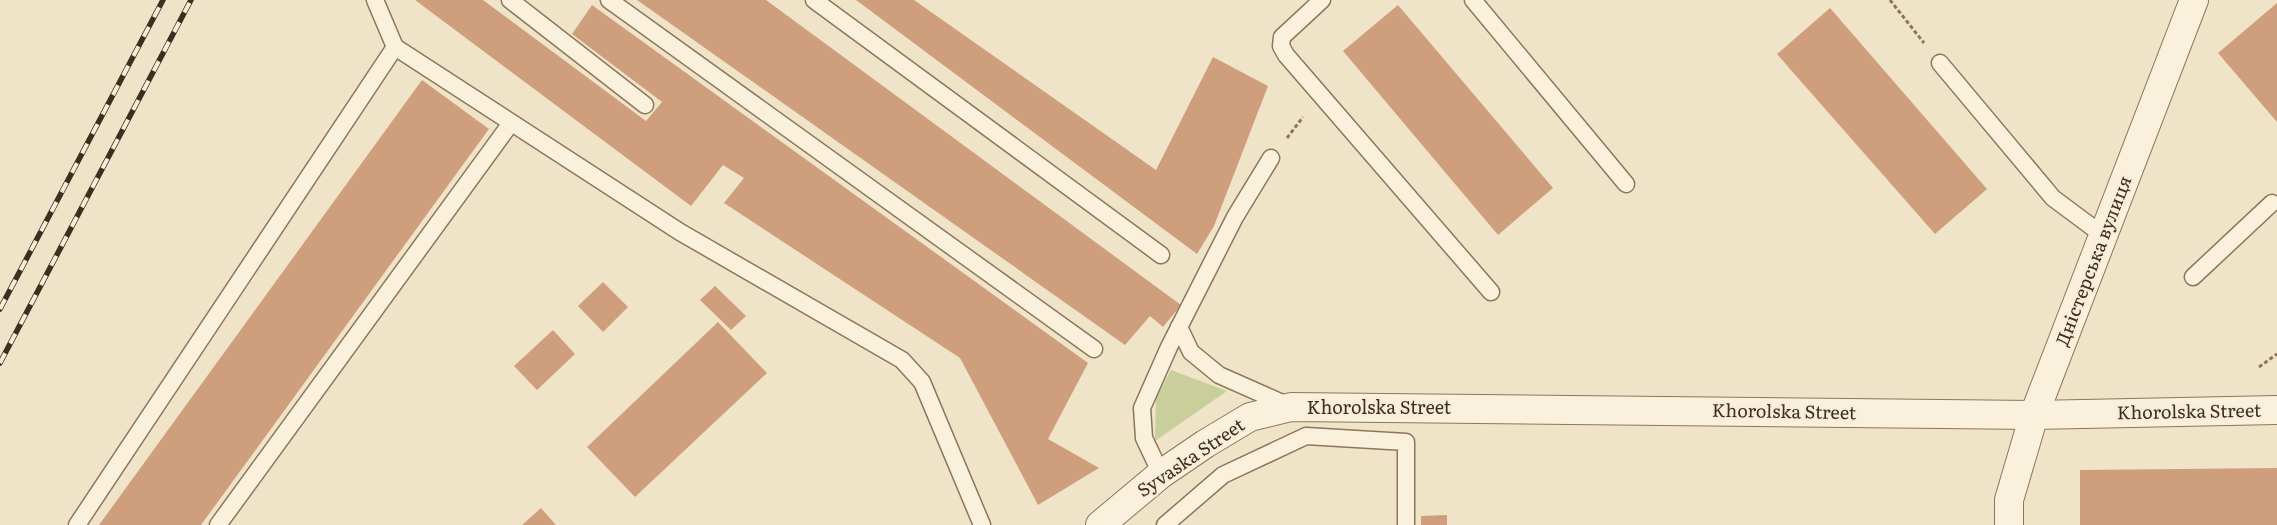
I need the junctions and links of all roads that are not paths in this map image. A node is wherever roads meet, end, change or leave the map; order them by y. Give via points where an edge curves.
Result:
1 (374, 0) edge
2 (510, 0) edge
3 (609, 0) edge
4 (814, 0) edge
5 (1322, 0) edge
6 (1473, 0) edge
7 (2194, 0) edge
8 (395, 47) junction
9 (1940, 63) road end
10 (645, 105) dead end
11 (511, 122) junction
12 (1271, 158) road end
13 (1626, 184) dead end
14 (2272, 203) dead end
15 (2104, 236) junction
16 (1161, 256) dead end
17 (2193, 277) dead end
18 (1491, 292) dead end
19 (1179, 327) junction
20 (1094, 349) dead end
21 (1291, 407) junction
22 (2277, 410) edge
23 (2034, 415) junction
24 (1161, 474) junction
25 (77, 525) edge
26 (218, 525) edge
27 (982, 525) edge
28 (1100, 525) edge
29 (1165, 525) edge
30 (1406, 525) edge
31 (2008, 525) edge

1 - 8 lane
2 - 10 lane
3 - 20 lane
4 - 16 lane
5 - 18 lane via 1282,37 1281,46 1286,55
6 - 13 lane
7 - 15 street, Дністерська вулиця
8 - 11 lane
8 - 25 lane
9 - 15 lane via 2054,198
11 - 26 lane
11 - 27 lane via 680,232 902,360 922,382
12 - 19 lane via 1234,217
14 - 17 lane
15 - 23 street, Дністерська вулиця
19 - 21 lane via 1191,352 1218,375
19 - 24 lane via 1142,408 1144,438
21 - 23 street, Khorolska Street
21 - 24 street, Syvaska Street via 1250,417
22 - 23 street, Khorolska Street
23 - 31 street, Дністерська вулиця via 2009,500
24 - 28 street, Syvaska Street
29 - 30 lane via 1223,475 1306,436 1406,442

